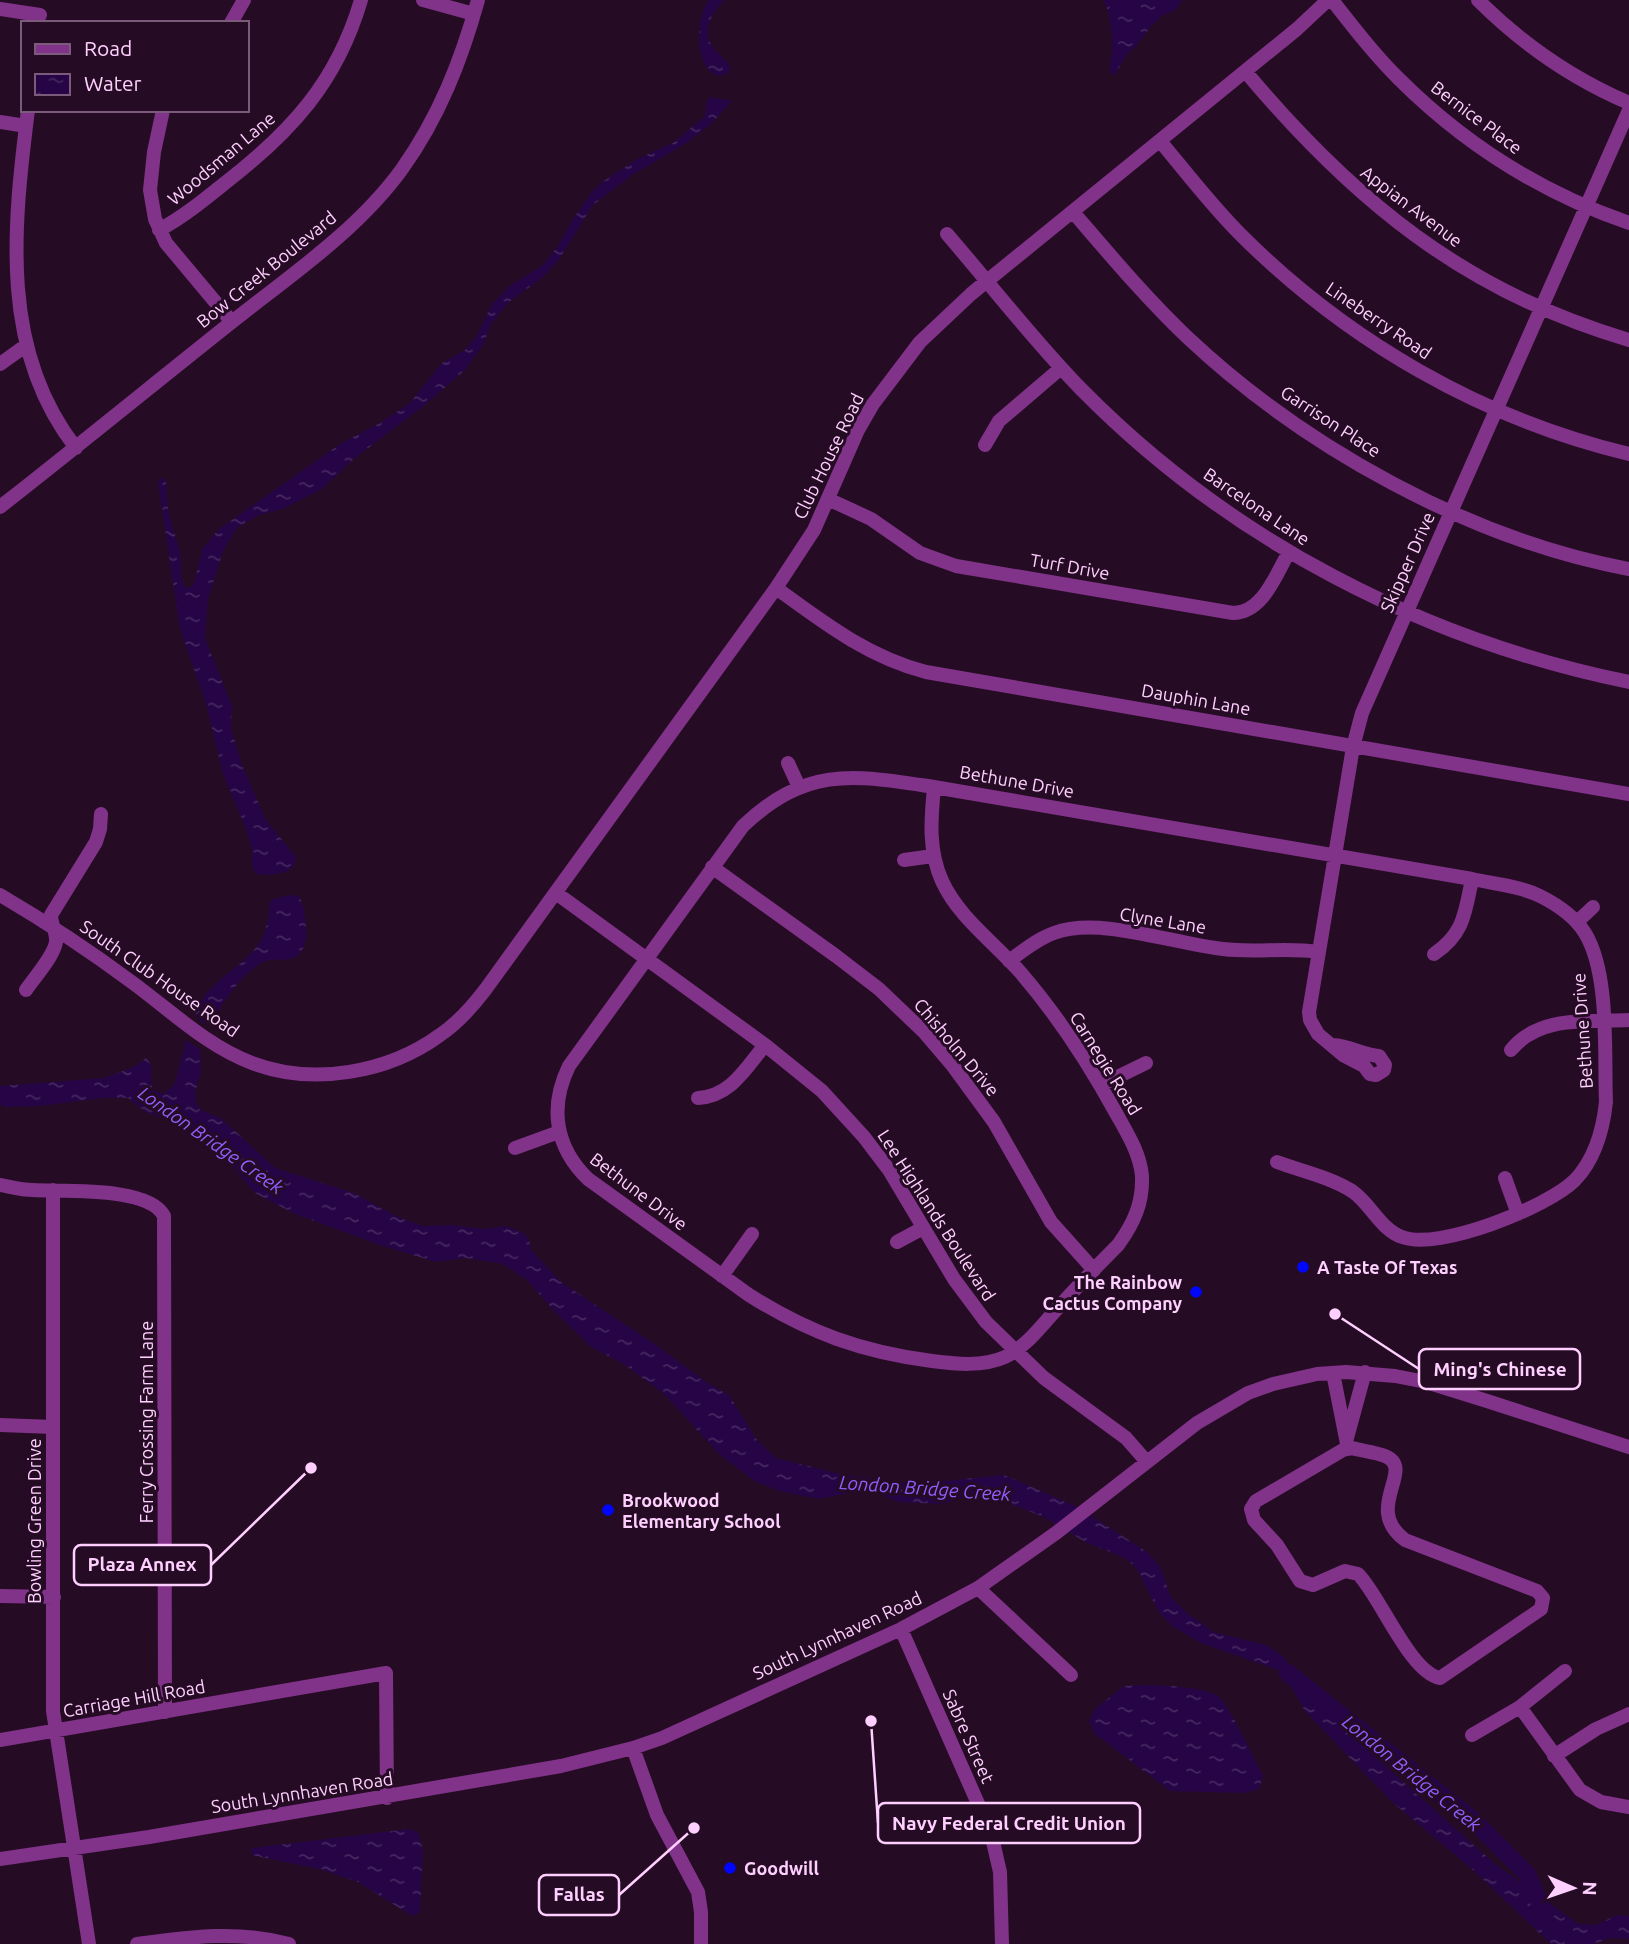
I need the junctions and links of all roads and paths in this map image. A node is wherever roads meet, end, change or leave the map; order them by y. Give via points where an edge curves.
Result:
1 (244, 0) edge
2 (361, 0) edge
3 (423, 0) edge
4 (1330, 0) edge
5 (1478, 0) edge
6 (476, 7) edge
7 (0, 9) edge
8 (40, 13) edge
9 (232, 21) edge
10 (1245, 71) junction
11 (1629, 103) edge
12 (1629, 110) edge
13 (28, 112) edge
14 (163, 112) edge
15 (0, 122) edge
16 (26, 126) junction
17 (1160, 141) junction
18 (1585, 206) junction
19 (1073, 212) junction
20 (1629, 223) edge
21 (159, 230) junction
22 (947, 234) dead end
23 (988, 281) junction
24 (1541, 308) junction
25 (232, 322) junction
26 (1629, 340) edge
27 (22, 349) junction
28 (0, 364) edge
29 (1061, 368) junction
30 (1496, 410) junction
31 (985, 445) dead end
32 (76, 448) junction
33 (1629, 454) edge
34 (828, 499) junction
35 (0, 507) edge
36 (1451, 511) junction
37 (1289, 552) junction
38 (1629, 569) edge
39 (776, 588) junction
40 (1405, 612) junction
41 (1629, 682) edge
42 (1353, 747) junction
43 (788, 763) dead end
44 (799, 787) junction
45 (934, 787) junction
46 (1629, 794) edge
47 (101, 814) dead end
48 (933, 856) junction
49 (1336, 856) junction
50 (904, 860) dead end
51 (712, 867) junction
52 (1472, 879) junction
53 (556, 893) junction
54 (0, 895) edge
55 (1593, 907) dead end
56 (1577, 922) junction
57 (52, 926) junction
58 (1319, 952) junction
59 (512, 954) joint
60 (1434, 954) dead end
61 (646, 959) junction
62 (1009, 961) junction
63 (26, 990) dead end
64 (1629, 1020) edge
65 (1603, 1022) junction
66 (765, 1045) junction
67 (1333, 1045) dead end
68 (1511, 1050) dead end
69 (1146, 1063) dead end
70 (1101, 1085) junction
71 (698, 1098) dead end
72 (559, 1132) junction
73 (515, 1148) dead end
74 (1277, 1162) dead end
75 (1505, 1178) dead end
76 (0, 1185) edge
77 (53, 1190) junction
78 (1518, 1214) junction
79 (923, 1228) junction
80 (752, 1234) dead end
81 (897, 1242) dead end
82 (1094, 1270) junction
83 (722, 1276) junction
84 (1014, 1352) junction
85 (1365, 1372) junction
86 (1333, 1373) junction
87 (0, 1425) edge
88 (53, 1427) junction
89 (1347, 1446) junction
90 (1629, 1447) edge
91 (1147, 1462) junction
92 (978, 1588) junction
93 (0, 1596) edge
94 (54, 1597) junction
95 (901, 1629) junction
96 (1565, 1671) dead end
97 (1071, 1675) dead end
98 (1520, 1707) junction
99 (165, 1712) junction
100 (1629, 1714) edge
101 (54, 1732) junction
102 (1472, 1735) dead end
103 (0, 1740) edge
104 (634, 1748) junction
105 (1554, 1756) junction
106 (387, 1798) junction
107 (1629, 1807) edge
108 (74, 1849) junction
109 (0, 1859) edge
110 (89, 1944) edge
111 (137, 1944) edge
112 (289, 1944) edge
113 (701, 1944) edge
114 (1002, 1944) edge

1 - 9 street
2 - 21 street, Woodsman Lane via 333,69 297,119 258,158
3 - 6 street
4 - 10 street, Club House Road
4 - 18 street, Bernice Place via 1396,77 1452,126 1521,174
5 - 11 street via 1564,69
6 - 25 street, Bow Creek Boulevard via 449,87 400,171 356,221
7 - 8 street
10 - 17 street, Club House Road
10 - 24 street, Appian Avenue via 1313,148 1379,209 1448,259
12 - 18 street, Skipper Drive
13 - 16 street
14 - 21 street via 150,190
15 - 16 street
16 - 27 street via 10,250 15,325
17 - 19 street, Club House Road
17 - 30 street, Lineberry Road via 1238,232 1313,300 1395,356
18 - 20 street, Bernice Place
18 - 24 street, Skipper Drive
19 - 23 street, Club House Road
19 - 36 street, Garrison Place via 1186,337 1251,391 1334,450
21 - 25 street
22 - 23 street, Barcelona Lane
23 - 29 street, Barcelona Lane
23 - 34 street, Club House Road via 937,325 901,365 858,430
24 - 26 street, Appian Avenue
24 - 30 street, Skipper Drive
25 - 32 street, Bow Creek Boulevard
27 - 28 street
27 - 32 street via 47,410
29 - 31 street via 999,421
29 - 37 street, Barcelona Lane via 1172,471
30 - 33 street, Lineberry Road
30 - 36 street, Skipper Drive
32 - 35 street, Bow Creek Boulevard
34 - 37 street, Turf Drive via 871,519 920,553 956,566 1233,613 1246,612 1259,602
34 - 39 street, Club House Road
36 - 38 street, Garrison Place via 1574,556
36 - 40 street, Skipper Drive
37 - 40 street, Barcelona Lane
39 - 42 street, Dauphin Lane via 855,644 908,668
39 - 53 street, Club House Road
40 - 41 street, Barcelona Lane via 1550,664
40 - 42 street, Skipper Drive via 1362,713
42 - 46 street, Dauphin Lane
42 - 49 street, Skipper Drive
43 - 44 street
44 - 45 street, Bethune Drive via 848,776
44 - 51 street, Bethune Drive via 755,815
45 - 48 street, Carnegie Road
45 - 49 street, Bethune Drive
47 - 57 street via 96,842 54,908
48 - 50 street
48 - 62 street, Carnegie Road via 958,908
49 - 52 street, Bethune Drive
49 - 58 street, Skipper Drive
51 - 61 street, Bethune Drive
51 - 82 street, Chisholm Drive via 879,989 924,1032 994,1122 1051,1222
52 - 56 street, Bethune Drive via 1538,895
52 - 60 street via 1457,934
53 - 59 street, Club House Road
53 - 61 street, Lee Highlands Boulevard
54 - 57 street, South Club House Road
55 - 56 street
56 - 65 street, Bethune Drive via 1597,962
57 - 59 street, South Club House Road via 226,1050 268,1067 323,1074 376,1066 417,1050 468,1010
57 - 63 street via 53,950
58 - 62 street, Clyne Lane via 1221,949 1085,927 1042,937
58 - 67 street, Skipper Drive via 1310,1020 1318,1034
61 - 66 street, Lee Highlands Boulevard
61 - 72 street, Bethune Drive via 569,1066 558,1093
62 - 70 street, Carnegie Road via 1052,1013
64 - 65 street
65 - 68 street via 1539,1027
65 - 78 street, Bethune Drive via 1606,1102 1594,1151 1575,1180
66 - 71 street via 734,1083 716,1095
66 - 79 street, Lee Highlands Boulevard via 822,1091 864,1137
69 - 70 street
70 - 82 street, Carnegie Road via 1139,1159 1142,1188 1130,1228
72 - 73 street
72 - 83 street, Bethune Drive via 568,1157 587,1179
74 - 78 street, Bethune Drive via 1353,1192 1412,1247
75 - 78 street
76 - 77 street
77 - 88 street, Bowling Green Drive
77 - 99 street, Ferry Crossing Farm Lane via 129,1198 156,1206 164,1216
79 - 81 street
79 - 84 street, Lee Highlands Boulevard via 967,1299
80 - 83 street
82 - 84 street, Carnegie Road
83 - 84 street, Bethune Drive via 796,1323 864,1349 969,1364
84 - 91 street, Lee Highlands Boulevard via 1119,1432
85 - 86 street, South Lynnhaven Road
85 - 89 street
85 - 90 street, South Lynnhaven Road via 1426,1382
86 - 89 street
86 - 91 street, South Lynnhaven Road via 1292,1379 1248,1393 1197,1423
87 - 88 street
88 - 94 street, Bowling Green Drive
89 - 89 street via 1256,1501 1251,1509 1254,1520 1300,1581 1313,1585 1345,1571 1358,1574 1394,1632 1427,1672 1440,1678 1541,1609 1543,1598 1537,1591 1405,1540 1392,1527 1386,1511 1396,1475 1393,1463 1385,1456
91 - 92 street, South Lynnhaven Road
92 - 95 street, South Lynnhaven Road
92 - 97 street
93 - 94 street
94 - 101 street, Bowling Green Drive
95 - 104 street, South Lynnhaven Road
95 - 114 street, Sabre Street via 991,1833 1000,1872
96 - 98 street
98 - 102 street
98 - 105 street
99 - 101 street, Carriage Hill Road
99 - 106 street, Carriage Hill Road via 386,1673
100 - 105 street
101 - 103 street, Carriage Hill Road
101 - 108 street, Bowling Green Drive
104 - 106 street, South Lynnhaven Road
104 - 113 street via 657,1815 698,1892
105 - 107 street via 1571,1781 1590,1797
106 - 108 street, South Lynnhaven Road
108 - 109 street, South Lynnhaven Road
108 - 110 street, Bowling Green Drive
111 - 112 street via 223,1934

